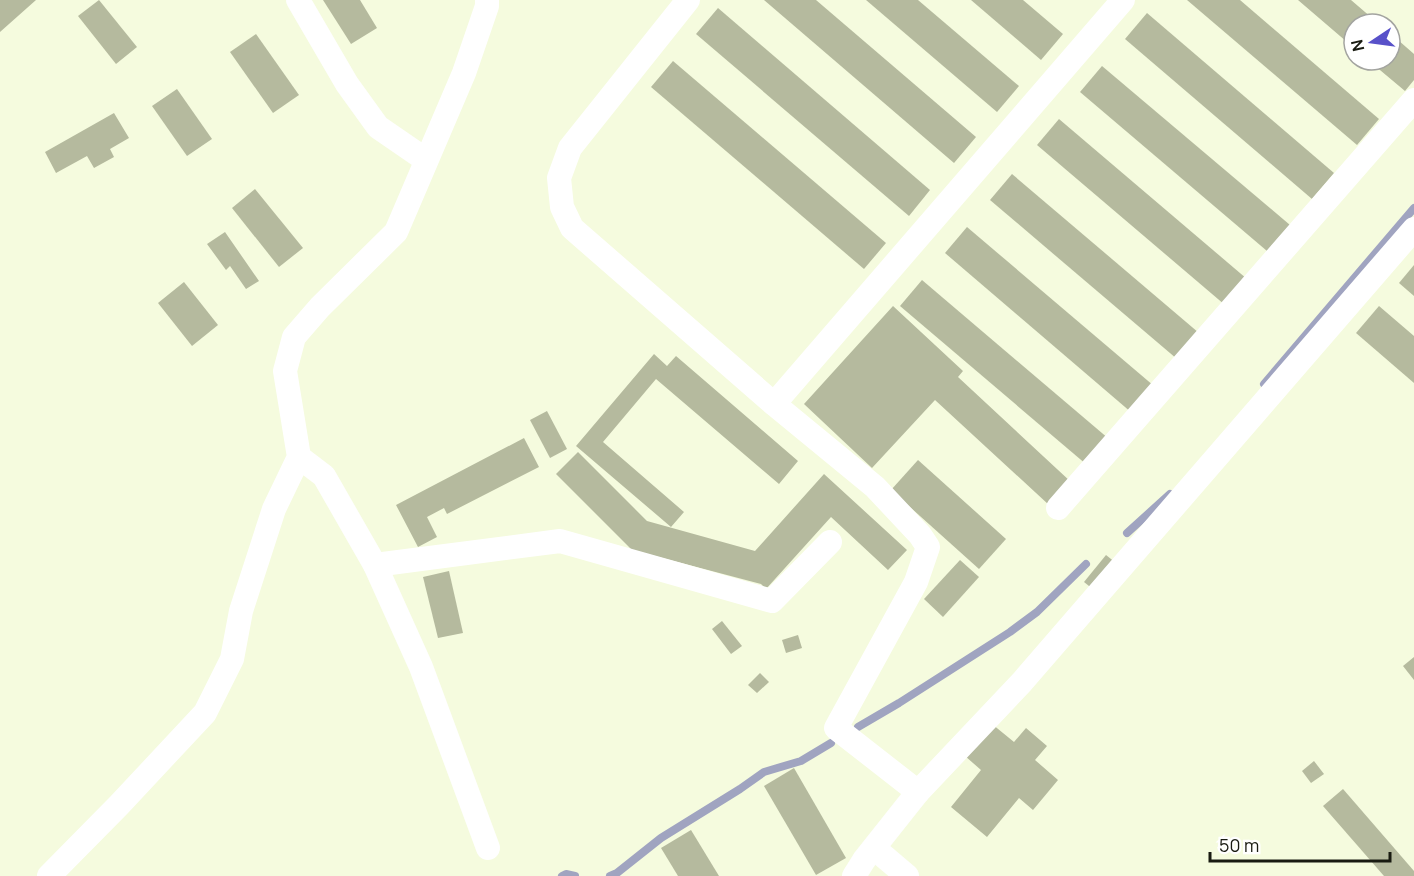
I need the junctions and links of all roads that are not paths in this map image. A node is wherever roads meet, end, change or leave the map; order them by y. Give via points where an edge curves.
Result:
1 (298, 0) edge
2 (487, 0) edge
3 (688, 0) edge
4 (1123, 0) edge
5 (1414, 100) edge
6 (426, 160) junction
7 (1414, 229) edge
8 (774, 404) junction
9 (299, 457) junction
10 (1058, 508) dead end
11 (830, 542) dead end
12 (375, 565) junction
13 (918, 792) junction
14 (488, 848) dead end
15 (874, 848) junction
16 (49, 876) edge
17 (854, 876) edge
18 (907, 876) edge

1 - 6 street via 346,84 378,127
2 - 6 street via 464,73
3 - 8 street via 570,148 559,178 562,207 572,228
4 - 8 street
5 - 10 street
6 - 9 street via 396,232 294,337 285,370
7 - 13 street via 1022,682
8 - 13 street via 875,487 928,547 916,582 836,729
9 - 12 street via 324,476
9 - 16 street via 274,509 241,611 232,659 205,713
11 - 12 street via 772,601 560,541
12 - 14 street via 421,667
13 - 15 street
15 - 17 street
15 - 18 street

